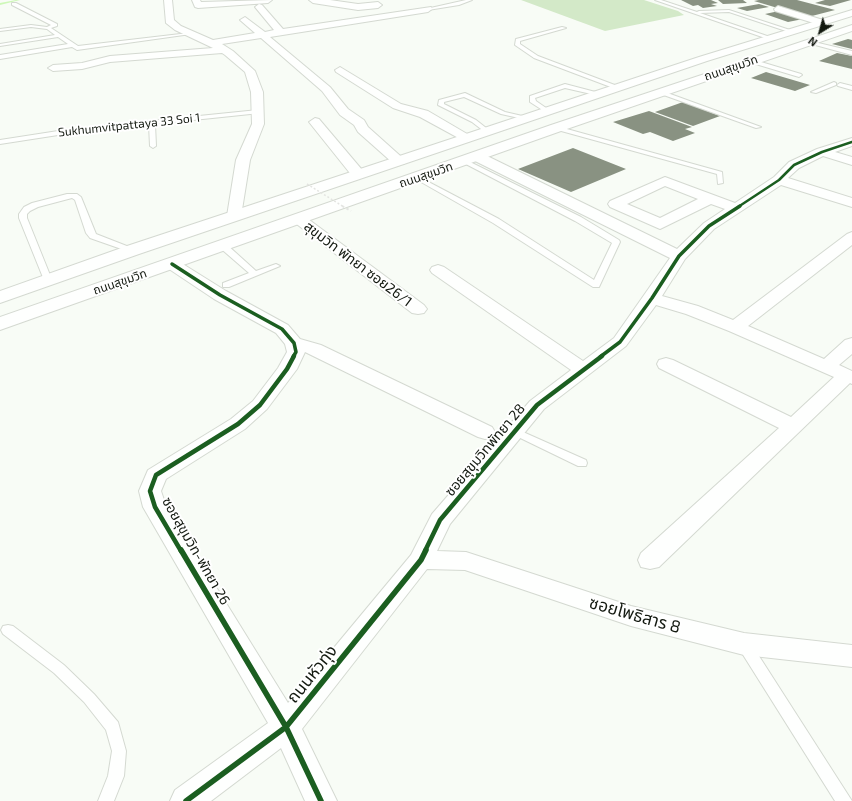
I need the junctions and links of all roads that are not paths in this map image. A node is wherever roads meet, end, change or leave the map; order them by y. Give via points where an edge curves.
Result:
1 (191, 0) edge
2 (196, 0) edge
3 (268, 0) edge
4 (313, 0) edge
5 (470, 0) edge
6 (657, 0) edge
7 (173, 1) edge
8 (414, 1) dead end
9 (14, 4) dead end
10 (386, 4) dead end
11 (259, 7) dead end
12 (428, 9) junction
13 (778, 9) dead end
14 (406, 12) junction
15 (693, 12) junction
16 (852, 13) edge
17 (430, 19) dead end
18 (245, 20) dead end
19 (820, 22) junction
20 (48, 28) junction
21 (564, 28) dead end
22 (852, 28) edge
23 (0, 30) edge
24 (791, 31) junction
25 (281, 32) junction
26 (189, 34) junction
27 (261, 35) junction
28 (58, 36) junction
29 (768, 38) junction
30 (810, 42) junction
31 (212, 43) junction
32 (0, 45) edge
33 (73, 45) junction
34 (225, 50) junction
35 (852, 53) edge
36 (0, 57) edge
37 (751, 61) junction
38 (685, 65) junction
39 (53, 68) dead end
40 (340, 70) dead end
41 (712, 74) junction
42 (799, 75) dead end
43 (655, 76) junction
44 (683, 85) junction
45 (618, 88) junction
46 (852, 88) edge
47 (660, 92) junction
48 (814, 92) dead end
49 (600, 94) junction
50 (547, 111) junction
51 (258, 112) junction
52 (528, 118) junction
53 (152, 122) junction
54 (316, 122) dead end
55 (758, 127) dead end
56 (556, 128) junction
57 (487, 131) junction
58 (468, 138) junction
59 (0, 142) edge
60 (852, 142) edge
61 (153, 146) dead end
62 (822, 152) junction
63 (471, 159) junction
64 (399, 161) junction
65 (852, 161) edge
66 (358, 174) junction
67 (417, 178) junction
68 (779, 180) junction
69 (720, 182) dead end
70 (709, 199) junction
71 (852, 203) edge
72 (735, 208) junction
73 (234, 216) junction
74 (299, 219) junction
75 (852, 237) edge
76 (222, 245) junction
77 (133, 250) junction
78 (679, 256) junction
79 (172, 264) junction
80 (276, 266) dead end
81 (438, 270) dead end
82 (255, 274) junction
83 (48, 280) junction
84 (226, 285) dead end
85 (0, 297) edge
86 (652, 298) junction
87 (418, 310) dead end
88 (0, 324) edge
89 (735, 327) junction
90 (294, 343) junction
91 (852, 344) edge
92 (666, 364) dead end
93 (826, 367) junction
94 (584, 370) junction
95 (849, 377) edge
96 (793, 426) junction
97 (514, 431) junction
98 (485, 432) dead end
99 (582, 463) dead end
100 (421, 560) junction
101 (650, 560) dead end
102 (8, 630) dead end
103 (744, 644) junction
104 (852, 656) edge
105 (286, 727) junction
106 (106, 801) edge
107 (186, 801) edge
108 (321, 801) edge
109 (844, 801) edge

1 - 7 street
2 - 3 street via 198,5
4 - 10 street via 358,7
5 - 12 lane
6 - 15 lane
7 - 26 street via 169,21
8 - 12 street
9 - 20 lane via 54,25
11 - 25 street
12 - 14 street
13 - 19 street
14 - 17 street
14 - 25 street
15 - 24 lane via 729,11
15 - 29 lane
16 - 19 highway, ถนนสุขุมวิท
18 - 27 street
19 - 24 highway, ถนนสุขุมวิท
20 - 23 lane via 31,26
20 - 28 lane
21 - 45 lane via 518,40 517,45 536,57
22 - 30 highway, ถนนสุขุมวิท
24 - 29 highway, ถนนสุขุมวิท
25 - 27 street
26 - 31 street
26 - 33 lane via 77,48
27 - 31 street
27 - 64 street via 302,68 326,90 344,112 360,123 362,129
28 - 32 lane
28 - 33 lane
29 - 38 highway, ถนนสุขุมวิท
30 - 35 lane
30 - 37 highway, ถนนสุขุมวิท
31 - 34 street
33 - 36 lane
34 - 39 street via 110,59 82,66
34 - 51 street via 250,71 257,92
37 - 41 highway, ถนนสุขุมวิท
37 - 42 lane
38 - 41 highway via 685,72 690,74
38 - 43 highway, ถนนสุขุมวิท
40 - 58 street via 397,106 424,114
41 - 44 highway, ถนนสุขุมวิท
43 - 44 highway via 681,77 688,80
43 - 45 highway, ถนนสุขุมวิท
44 - 47 highway, ถนนสุขุมวิท
45 - 49 highway, ถนนสุขุมวิท
46 - 48 lane via 837,85
47 - 55 lane
47 - 56 highway, ถนนสุขุมวิท
49 - 50 highway, ถนนสุขุมวิท
49 - 50 lane via 565,86 532,97 533,102
50 - 52 highway, ถนนสุขุมวิท
51 - 53 lane, Sukhumvitpattaya 33 Soi 1
51 - 73 street via 258,124 243,160
52 - 57 highway, ถนนสุขุมวิท
52 - 57 lane via 503,113 465,95 441,101 441,105 474,121
53 - 59 lane, Sukhumvitpattaya 33 Soi 1
53 - 61 lane
54 - 66 street
56 - 63 highway, ถนนสุขุมวิท
56 - 69 lane via 720,174
57 - 58 highway, ถนนสุขุมวิท
58 - 64 highway, ถนนสุขุมวิท
60 - 62 street, ซอยสุขุมวิทพัทยา 28
62 - 65 street
62 - 68 street, ซอยสุขุมวิทพัทยา 28 via 794,165
63 - 67 highway, ถนนสุขุมวิท
63 - 67 lane via 616,242 596,285 496,220
63 - 78 street
64 - 66 highway, ถนนสุขุมวิท
66 - 73 highway, ถนนสุขุมวิท
67 - 74 highway, ถนนสุขุมวิท
68 - 71 street
68 - 72 street, ซอยสุขุมวิทพัทยา 28
70 - 70 street via 665,181 615,204 660,224
70 - 72 street
72 - 78 street, ซอยสุขุมวิทพัทยา 28 via 709,226
73 - 77 highway, ถนนสุขุมวิท
74 - 76 highway, ถนนสุขุมวิท
74 - 87 street, สุขุมวิท พัทยา ซอย26/1
75 - 89 street
76 - 79 highway, ถนนสุขุมวิท
76 - 82 lane
77 - 83 highway, ถนนสุขุมวิท
77 - 83 lane via 93,236 78,199 74,196 36,205 27,209 23,218
78 - 86 street, ซอยสุขุมวิทพัทยา 28
79 - 88 highway, ถนนสุขุมวิท
79 - 90 street via 220,295 282,329
80 - 82 lane
81 - 94 street
82 - 84 lane
83 - 85 highway, ถนนสุขุมวิท
86 - 89 street
86 - 94 street, ซอยสุขุมวิทพัทยา 28 via 620,342
89 - 93 street
90 - 98 street via 314,349
90 - 105 street, ซอยสุขุมวิท-พัทยา 26 via 296,352 287,369 260,404 238,424 156,475 150,491 155,507
91 - 93 street
92 - 96 street
93 - 95 street
94 - 97 street, ซอยสุขุมวิทพัทยา 28 via 537,405
95 - 96 street
96 - 101 street
97 - 99 lane
97 - 100 street, ซอยสุขุมวิทพัทยา 28 via 466,492 440,520
100 - 103 street, ซอยโพธิสาร 8 via 466,560 631,616
100 - 105 street, ถนนหัวทุ่ง
102 - 106 lane via 59,669 89,698 113,727 119,751 116,776
103 - 104 street, ซอยโพธิสาร 8
103 - 109 lane
105 - 107 street, ถนนหัวทุ่ง
105 - 108 street, ซอยสุขุมวิท-พัทยา 26

